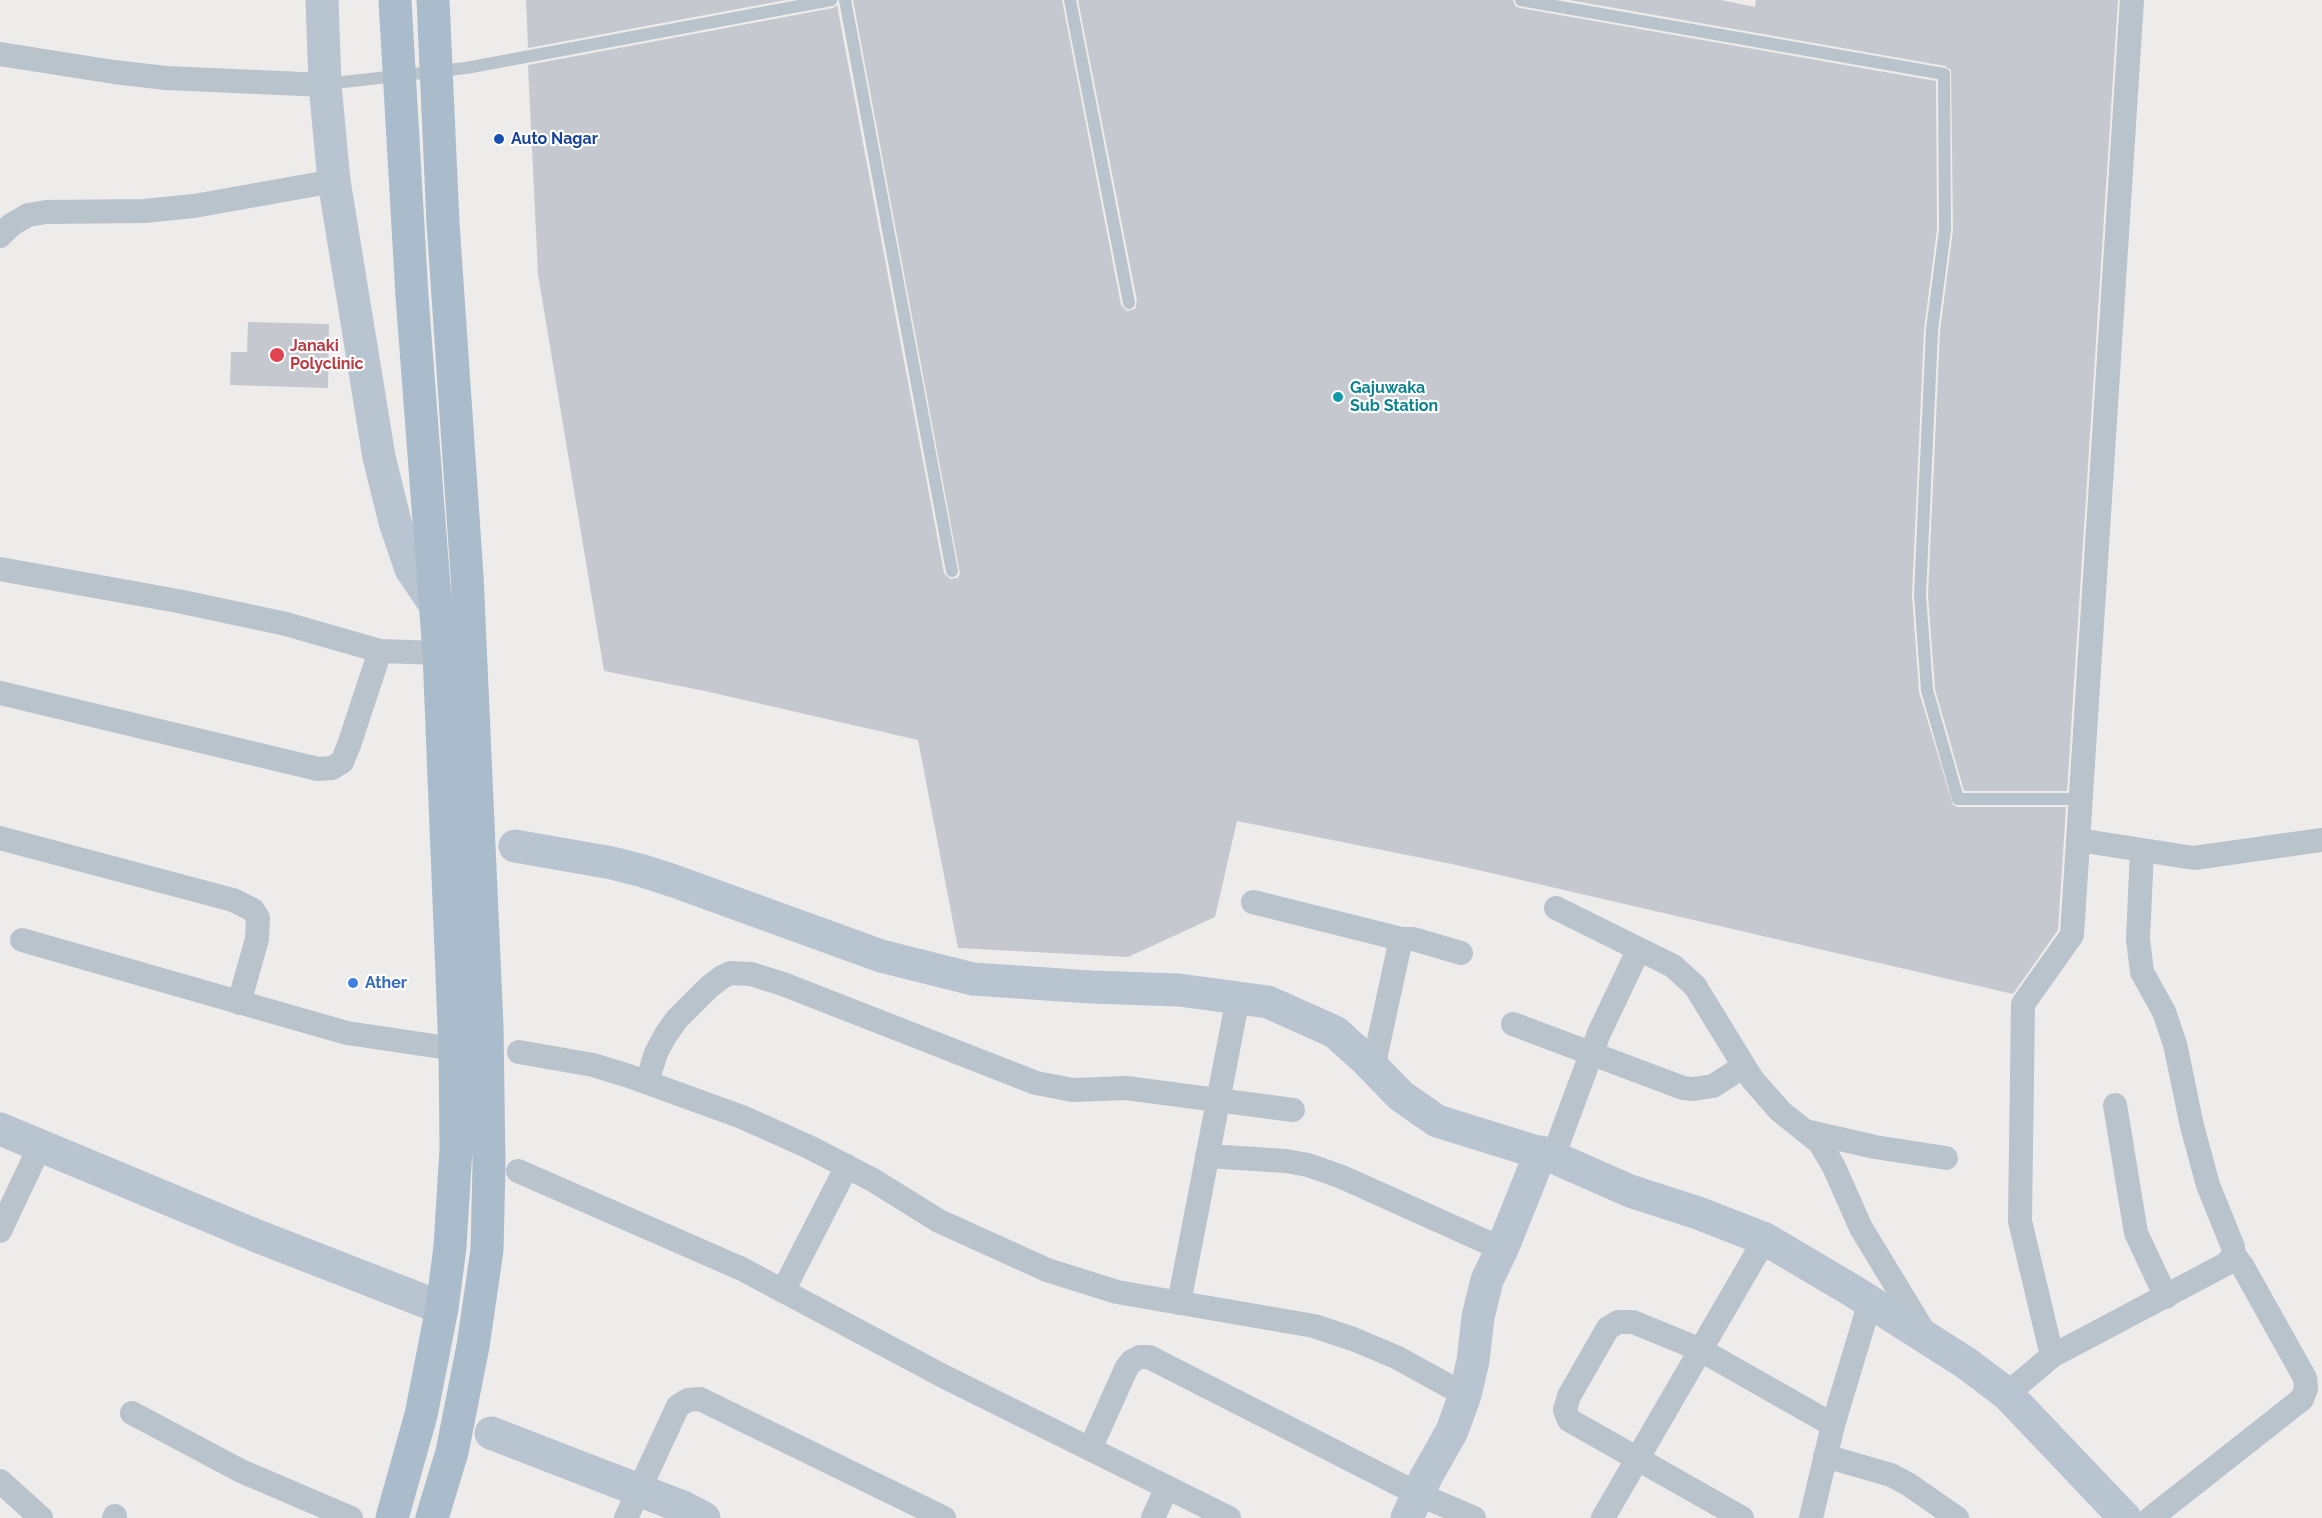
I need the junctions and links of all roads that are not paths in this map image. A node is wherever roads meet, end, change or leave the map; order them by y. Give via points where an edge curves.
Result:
1 (322, 0) edge
2 (395, 0) edge
3 (433, 0) edge
4 (831, 0) edge
5 (845, 0) edge
6 (1070, 0) edge
7 (1521, 0) edge
8 (2132, 0) edge
9 (0, 54) edge
10 (436, 72) junction
11 (399, 77) junction
12 (325, 85) junction
13 (334, 181) junction
14 (0, 236) edge
15 (1129, 303) dead end
16 (0, 569) edge
17 (952, 571) dead end
18 (436, 606) junction
19 (380, 651) junction
20 (439, 653) junction
21 (0, 693) edge
22 (2081, 799) junction
23 (0, 838) edge
24 (2078, 840) junction
25 (2322, 840) edge
26 (515, 846) dead end
27 (2142, 850) junction
28 (1253, 902) dead end
29 (1556, 908) dead end
30 (1401, 939) junction
31 (22, 940) dead end
32 (1639, 949) junction
33 (1461, 952) dead end
34 (1239, 998) junction
35 (239, 1003) junction
36 (1513, 1024) dead end
37 (456, 1049) junction
38 (519, 1052) dead end
39 (1592, 1053) junction
40 (1744, 1066) junction
41 (1373, 1068) junction
42 (647, 1082) junction
43 (1218, 1101) junction
44 (2115, 1105) dead end
45 (1293, 1110) dead end
46 (0, 1129) edge
47 (1805, 1131) junction
48 (40, 1146) junction
49 (1547, 1155) junction
50 (1208, 1156) junction
51 (1946, 1158) dead end
52 (847, 1166) junction
53 (518, 1171) dead end
54 (0, 1231) edge
55 (1765, 1239) junction
56 (1502, 1249) junction
57 (2234, 1255) junction
58 (783, 1291) junction
59 (2166, 1297) junction
60 (1870, 1302) junction
61 (1179, 1303) junction
62 (442, 1308) junction
63 (1928, 1339) junction
64 (1699, 1349) junction
65 (2052, 1356) junction
66 (2007, 1394) junction
67 (1465, 1395) junction
68 (132, 1413) dead end
69 (1833, 1425) junction
70 (491, 1432) dead end
71 (1090, 1449) junction
72 (1825, 1456) junction
73 (1637, 1458) junction
74 (0, 1481) edge
75 (1167, 1487) junction
76 (632, 1504) edge
77 (1413, 1506) edge
78 (939, 1517) edge
79 (41, 1518) edge
80 (351, 1518) edge
81 (392, 1518) edge
82 (432, 1518) edge
83 (704, 1518) edge
84 (1153, 1518) edge
85 (1229, 1518) edge
86 (1474, 1518) edge
87 (1603, 1518) edge
88 (1742, 1518) edge
89 (1811, 1518) edge
90 (1957, 1518) edge
91 (2125, 1518) edge
92 (2151, 1518) edge

1 - 12 street
2 - 11 main road
3 - 10 main road
4 - 10 lane
5 - 17 lane
6 - 15 lane
7 - 22 lane via 1944,74 1945,230 1932,330 1920,595 1927,690 1958,799
8 - 22 street
9 - 12 street via 166,78
10 - 11 lane
10 - 82 main road via 467,587 487,1026 489,1166 487,1250 473,1346 452,1452
11 - 12 lane
11 - 18 main road
12 - 13 street
13 - 14 street via 194,206 46,212 28,215
13 - 18 street via 379,457 411,569
16 - 19 street via 286,624
18 - 20 main road
19 - 20 street
19 - 21 street via 349,745 342,762 332,768 318,769
20 - 37 main road
22 - 24 street
23 - 35 street via 233,900 253,910 258,918 257,939
24 - 27 street
24 - 65 street via 2072,935 2023,1004 2020,1221
25 - 27 street via 2194,858
26 - 34 street via 643,871 881,956 973,979 1179,990
27 - 57 street via 2138,939 2142,972 2164,1012 2175,1044 2208,1185
28 - 30 street
29 - 32 street
30 - 33 street
30 - 41 street
31 - 35 street
32 - 39 street
32 - 40 street via 1673,966 1695,986
34 - 41 street via 1268,1002 1335,1032
34 - 43 street
35 - 37 street via 347,1033
36 - 39 street
37 - 62 main road via 456,1149
38 - 42 street via 593,1065
39 - 40 street via 1655,1079 1693,1089 1713,1086
39 - 49 street
40 - 47 street via 1780,1111
41 - 49 street via 1401,1096 1437,1121
42 - 43 street via 656,1053 677,1019 708,988 731,973 751,974 783,984 1036,1083 1073,1090 1126,1088
42 - 52 street via 742,1117
43 - 45 street
43 - 50 street
44 - 59 street via 2136,1233
46 - 48 street
47 - 51 street
47 - 63 street via 1820,1143 1861,1228
48 - 54 street
48 - 62 street
49 - 55 street via 1630,1191
49 - 56 street
50 - 56 street via 1308,1165
50 - 61 street
52 - 58 street
52 - 61 street via 939,1221 1047,1270 1117,1292
53 - 58 street via 742,1269
55 - 60 street
55 - 64 street
56 - 67 street via 1487,1280
57 - 59 street via 2226,1264
57 - 92 street via 2305,1378 2306,1389 2302,1399
58 - 71 street
59 - 65 street
60 - 63 street
60 - 69 street
61 - 67 street via 1314,1326 1344,1335 1396,1357
62 - 81 main road via 421,1415
63 - 66 street
64 - 69 street
64 - 73 street
64 - 73 street via 1633,1322 1618,1322 1608,1328 1569,1396 1565,1410 1569,1420
65 - 66 street
66 - 91 street
67 - 77 street via 1452,1431
68 - 80 street via 241,1471
69 - 72 street
70 - 76 street
71 - 75 street
71 - 77 street via 1127,1367 1140,1357 1149,1358
72 - 89 street
72 - 90 street via 1891,1475
73 - 87 street
73 - 88 street
74 - 79 street
75 - 84 street
75 - 85 street
76 - 78 street via 678,1406 700,1399
76 - 83 street via 685,1508
77 - 86 street

